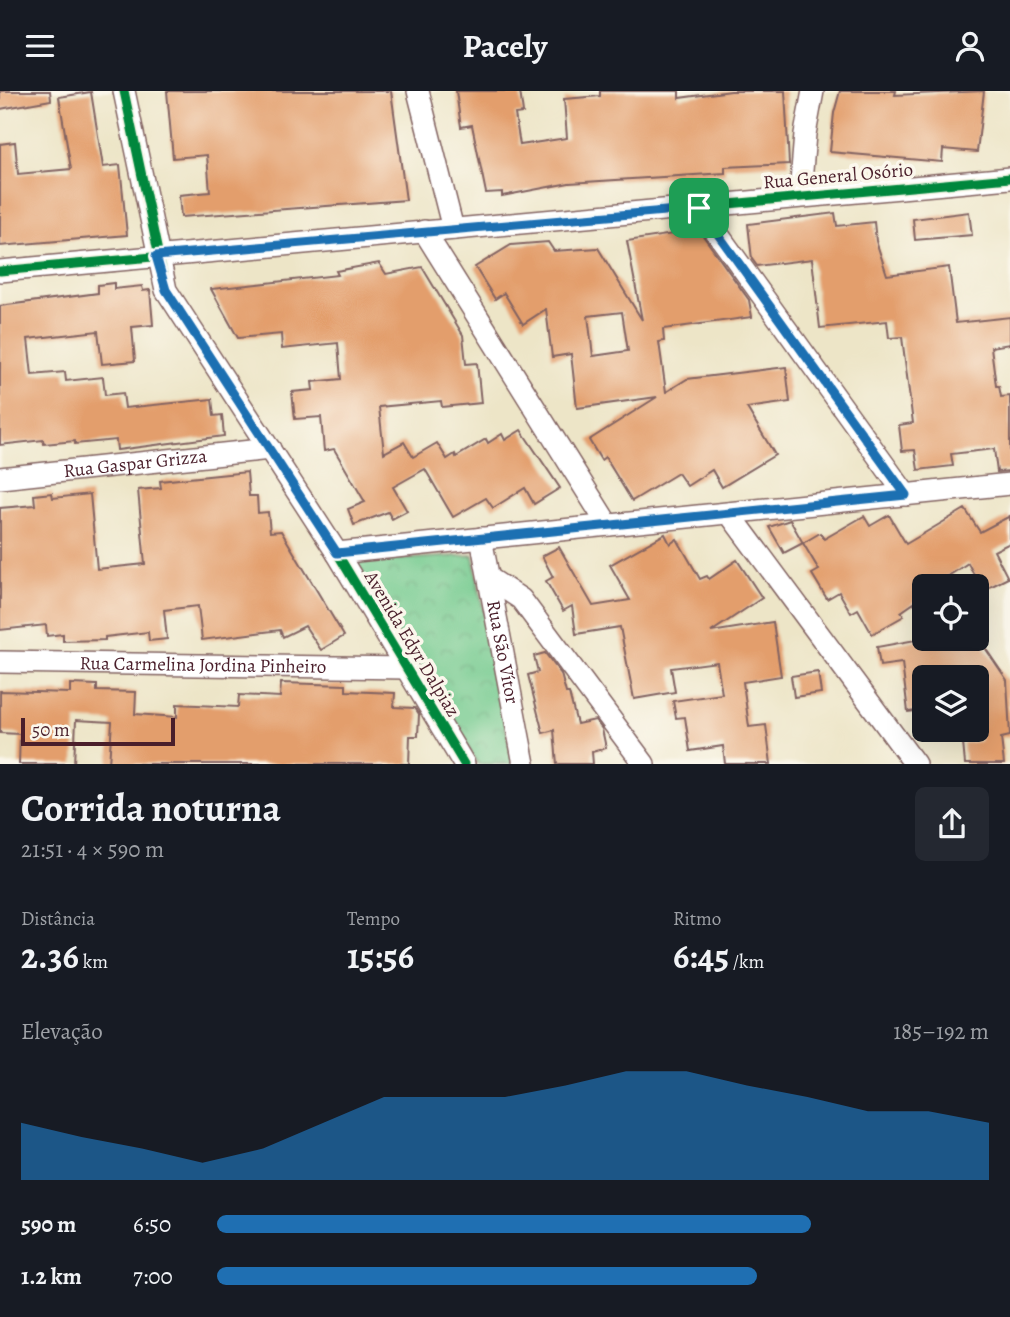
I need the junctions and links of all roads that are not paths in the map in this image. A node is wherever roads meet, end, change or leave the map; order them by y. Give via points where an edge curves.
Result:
1 (124, 91) edge
2 (418, 91) edge
3 (798, 91) edge
4 (813, 91) edge
5 (805, 134) junction
6 (1010, 178) edge
7 (800, 195) junction
8 (699, 208) junction
9 (453, 229) junction
10 (424, 231) junction
11 (156, 256) junction
12 (0, 271) edge
13 (270, 449) junction
14 (0, 478) edge
15 (1010, 484) edge
16 (906, 495) junction
17 (729, 513) junction
18 (608, 525) junction
19 (481, 538) junction
20 (337, 553) junction
21 (489, 578) junction
22 (0, 662) edge
23 (407, 668) junction
24 (464, 764) edge
25 (524, 764) edge
26 (643, 764) edge
27 (915, 764) edge

1 - 11 street, Avenida Edyr Dalpiaz
2 - 9 street
3 - 5 street
4 - 5 street
5 - 7 street
6 - 7 street, Rua General Osório
7 - 8 street, Rua General Osório
8 - 9 street, Rua General Osório
8 - 16 street
9 - 10 street, Rua General Osório
10 - 11 street, Rua General Osório
10 - 18 street
11 - 12 street, Rua General Osório
11 - 13 street, Avenida Edyr Dalpiaz via 166,290
13 - 14 street, Rua Gaspar Grizza
13 - 20 street, Avenida Edyr Dalpiaz
15 - 16 street
16 - 17 street
17 - 18 street
17 - 27 street
18 - 19 street
19 - 20 street
19 - 21 street, Rua São Vítor
20 - 23 street, Avenida Edyr Dalpiaz
21 - 25 street, Rua São Vítor
21 - 26 street via 521,599
22 - 23 street, Rua Carmelina Jordina Pinheiro
23 - 24 street, Avenida Edyr Dalpiaz

